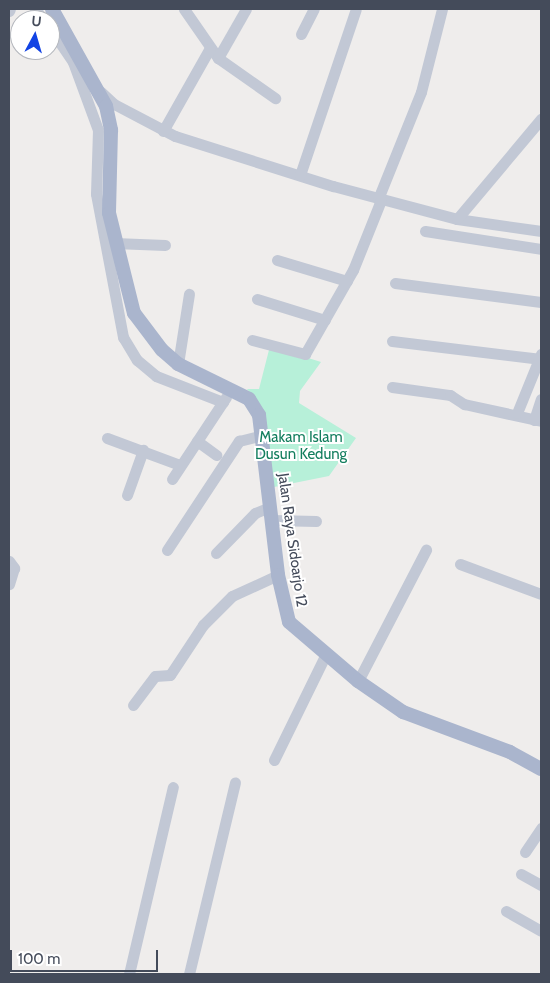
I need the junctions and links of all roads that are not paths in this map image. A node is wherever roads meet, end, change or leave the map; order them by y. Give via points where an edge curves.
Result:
1 (52, 9) edge
2 (184, 9) edge
3 (246, 9) edge
4 (314, 9) edge
5 (356, 9) edge
6 (442, 9) edge
7 (301, 34) dead end
8 (60, 43) edge
9 (210, 48) junction
10 (218, 58) junction
11 (99, 91) junction
12 (275, 98) dead end
13 (541, 119) edge
14 (163, 131) junction
15 (102, 165) junction
16 (300, 175) junction
17 (380, 199) junction
18 (457, 219) junction
19 (425, 231) dead end
20 (541, 232) edge
21 (114, 243) junction
22 (165, 245) dead end
23 (541, 249) edge
24 (277, 260) dead end
25 (347, 281) junction
26 (395, 282) dead end
27 (190, 294) dead end
28 (257, 299) dead end
29 (541, 302) edge
30 (325, 320) junction
31 (252, 340) dead end
32 (392, 341) dead end
33 (541, 357) edge
34 (178, 364) junction
35 (392, 387) dead end
36 (226, 396) junction
37 (541, 399) edge
38 (517, 414) junction
39 (538, 420) edge
40 (257, 436) junction
41 (107, 438) dead end
42 (196, 441) junction
43 (143, 450) junction
44 (216, 455) dead end
45 (180, 465) junction
46 (172, 479) dead end
47 (127, 495) dead end
48 (266, 512) junction
49 (316, 521) dead end
50 (167, 550) dead end
51 (426, 550) dead end
52 (216, 553) dead end
53 (9, 561) edge
54 (460, 564) dead end
55 (273, 576) junction
56 (9, 584) edge
57 (541, 594) edge
58 (322, 659) junction
59 (358, 680) junction
60 (133, 705) dead end
61 (274, 760) dead end
62 (540, 764) edge
63 (234, 782) dead end
64 (173, 787) dead end
65 (541, 828) edge
66 (525, 852) dead end
67 (521, 874) dead end
68 (541, 885) edge
69 (506, 911) dead end
70 (541, 931) edge
71 (129, 974) edge
72 (189, 974) edge

1 - 11 main road, Jalan Raya Sidoarjo 12
2 - 9 street
3 - 10 street
4 - 7 street
5 - 16 street
6 - 17 street via 421,92
8 - 15 street via 73,62 93,113
9 - 10 street
9 - 14 street
10 - 12 street
11 - 14 street via 114,104
11 - 15 main road, Jalan Raya Sidoarjo 12 via 110,130
13 - 18 street
14 - 16 street
15 - 21 main road, Jalan Raya Sidoarjo 12
15 - 36 street via 96,194 115,310 128,347 156,376
16 - 17 street
17 - 18 street
17 - 25 street
18 - 20 street
19 - 23 street
21 - 22 street
21 - 34 main road, Jalan Raya Sidoarjo 12 via 134,313 162,350
24 - 25 street
25 - 30 street
26 - 29 street
27 - 34 street
28 - 30 street
30 - 31 street via 305,354
32 - 33 street
33 - 38 street
34 - 36 main road, Jalan Raya Sidoarjo 12
35 - 38 street via 450,395 464,404
36 - 40 main road, Jalan Raya Sidoarjo 12 via 252,403
36 - 42 street
37 - 39 street
38 - 39 street
40 - 48 main road, Jalan Raya Sidoarjo 12
40 - 50 street via 240,441
41 - 43 street
42 - 44 street
42 - 45 street
43 - 45 street
43 - 47 street
45 - 46 street
48 - 49 street
48 - 52 street
48 - 55 main road, Jalan Raya Sidoarjo 12
51 - 59 street
53 - 56 street via 14,568
54 - 57 street
55 - 58 main road, Jalan Raya Sidoarjo 12 via 289,622
55 - 60 street via 225,602 203,625 170,675 155,676
58 - 59 main road, Jalan Raya Sidoarjo 12
58 - 61 street
59 - 62 main road, Jalan Raya Sidoarjo 12 via 403,712
63 - 72 street
64 - 71 street
65 - 66 street
67 - 68 street
69 - 70 street

